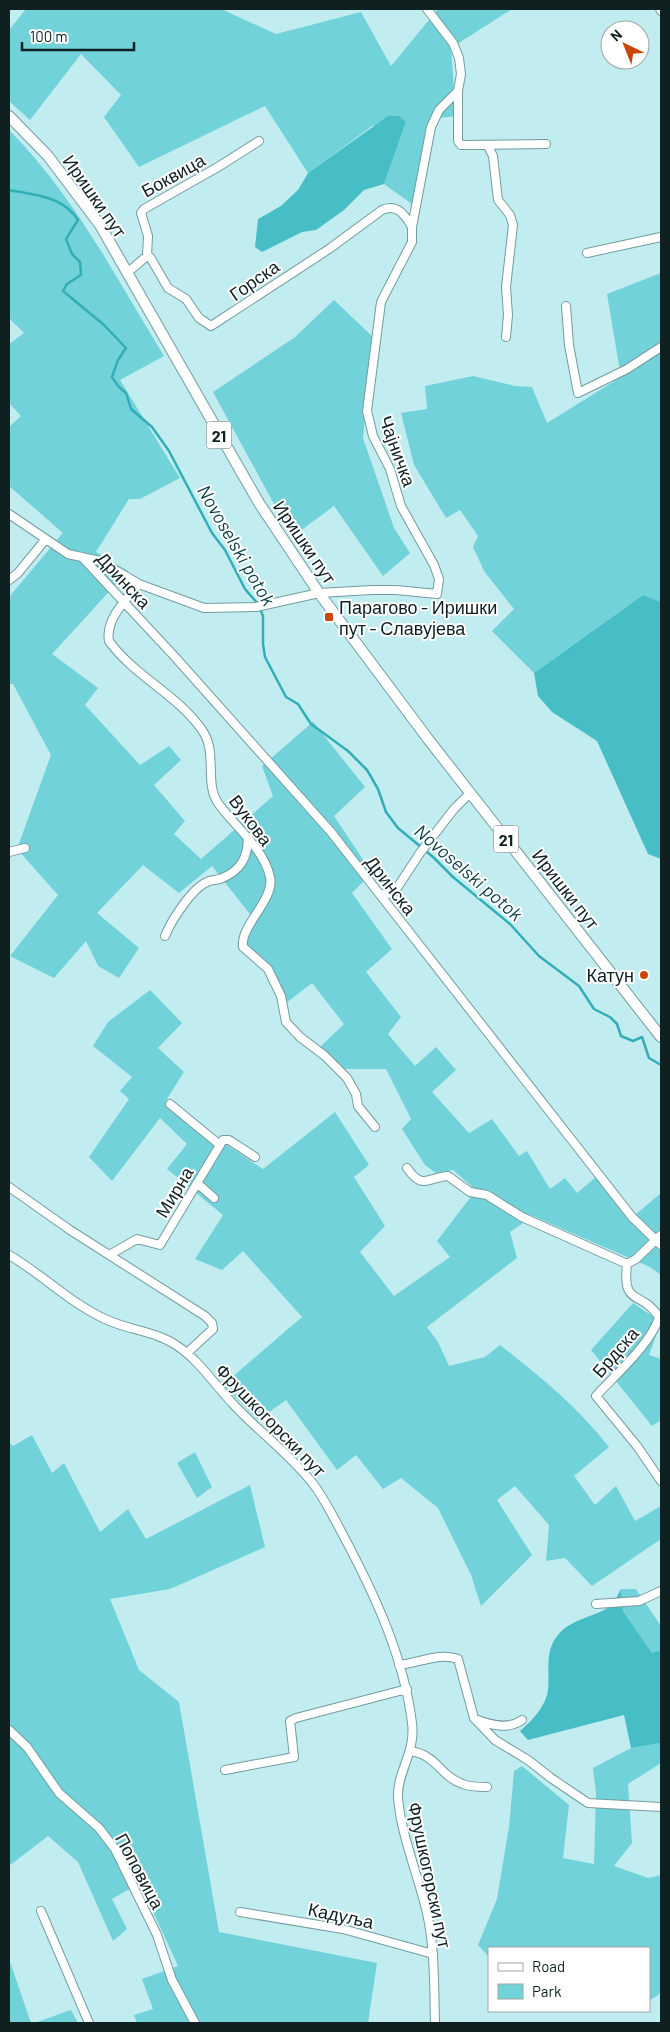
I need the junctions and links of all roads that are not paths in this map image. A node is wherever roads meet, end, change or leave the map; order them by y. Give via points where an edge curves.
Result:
1 (427, 9) edge
2 (458, 91) junction
3 (9, 116) edge
4 (259, 141) dead end
5 (546, 144) dead end
6 (488, 146) junction
7 (412, 227) junction
8 (661, 237) edge
9 (587, 254) dead end
10 (147, 256) junction
11 (127, 274) junction
12 (566, 306) dead end
13 (506, 337) dead end
14 (661, 347) edge
15 (9, 514) edge
16 (45, 540) junction
17 (82, 557) junction
18 (18, 573) junction
19 (9, 580) edge
20 (139, 584) junction
21 (9, 586) edge
22 (319, 593) junction
23 (123, 602) junction
24 (470, 793) junction
25 (248, 835) junction
26 (25, 848) dead end
27 (9, 852) edge
28 (395, 891) junction
29 (380, 894) junction
30 (393, 909) junction
31 (165, 936) dead end
32 (661, 1037) edge
33 (170, 1104) dead end
34 (375, 1128) dead end
35 (220, 1145) junction
36 (255, 1157) dead end
37 (407, 1168) dead end
38 (197, 1183) junction
39 (9, 1187) edge
40 (214, 1198) dead end
41 (659, 1240) edge
42 (111, 1254) junction
43 (9, 1256) edge
44 (627, 1264) junction
45 (187, 1353) junction
46 (661, 1481) edge
47 (661, 1591) edge
48 (596, 1604) dead end
49 (399, 1665) junction
50 (406, 1689) junction
51 (474, 1718) junction
52 (522, 1720) dead end
53 (9, 1730) edge
54 (410, 1751) junction
55 (225, 1770) dead end
56 (487, 1788) dead end
57 (660, 1807) edge
58 (41, 1911) dead end
59 (240, 1912) dead end
60 (433, 1954) junction
61 (89, 2023) edge
62 (195, 2023) edge
63 (436, 2023) edge

1 - 2 street via 458,53 461,74
2 - 6 street via 458,141 463,146
2 - 7 street, Чајничка via 439,110 431,127
3 - 11 main road, Иришки пут / 21 via 76,191 100,225
4 - 10 street, Боквица via 144,209 141,213 148,236
5 - 6 street
6 - 13 street via 493,156 498,200 510,214 513,224 506,287
7 - 10 street, Горска via 397,209 382,210 329,249 211,326 199,318 186,299 168,288 153,259
7 - 22 street, Чајничка via 412,242 381,302 367,411 373,436 390,469 401,506 434,565 438,579 437,594 388,590
8 - 9 street
10 - 11 street
11 - 22 main road, Иришки пут / 21 via 259,503
12 - 14 street via 578,393 627,369
15 - 16 street
16 - 17 street via 68,554
16 - 18 street
17 - 20 street via 100,561
17 - 23 street, Дринска
18 - 19 street
18 - 21 street
20 - 22 street via 204,608 256,607
20 - 23 street, Вукова
22 - 24 main road, Иришки пут / 21
23 - 25 street, Вукова via 107,633 109,641 203,731 211,754 212,790 218,803
23 - 29 street, Дринска via 285,780
24 - 28 street via 420,852
24 - 32 main road, Иришки пут / 21
25 - 31 street via 246,857 230,873 200,887
25 - 34 street, Вукова via 271,881 242,942 243,947 268,969 281,996 286,1022 347,1078 356,1094 358,1106
26 - 27 street
28 - 29 street
28 - 30 street
29 - 30 street, Дринска
30 - 41 street, Дринска via 632,1217
33 - 35 street
35 - 36 street via 223,1140 229,1140
35 - 38 street, Мирна
37 - 44 street via 419,1181 434,1181 448,1176 470,1192 487,1195 522,1216
38 - 40 street
38 - 42 street, Мирна via 160,1245 137,1239
39 - 42 street
41 - 44 street
42 - 45 street via 212,1323 211,1332
43 - 45 street, Фрушкогорски пут via 104,1319 159,1336
44 - 46 street, Брдска via 627,1290 654,1309 659,1317 652,1333 596,1396
45 - 49 street, Фрушкогорски пут via 314,1485 372,1593
47 - 48 street via 640,1601
49 - 50 street, Фрушкогорски пут
49 - 51 street via 450,1656 458,1659
50 - 54 street, Фрушкогорски пут via 412,1726
50 - 55 street via 296,1718 290,1721 294,1757
51 - 52 street via 514,1726
51 - 57 street via 495,1740 588,1803
53 - 62 street, Поповица via 27,1747 60,1793 99,1828 115,1849 157,1935 172,1980
54 - 56 street via 424,1753 464,1785
54 - 60 street, Фрушкогорски пут via 398,1796 428,1916
58 - 61 street
59 - 60 street, Кадуља via 342,1929
60 - 63 street, Фрушкогорски пут

